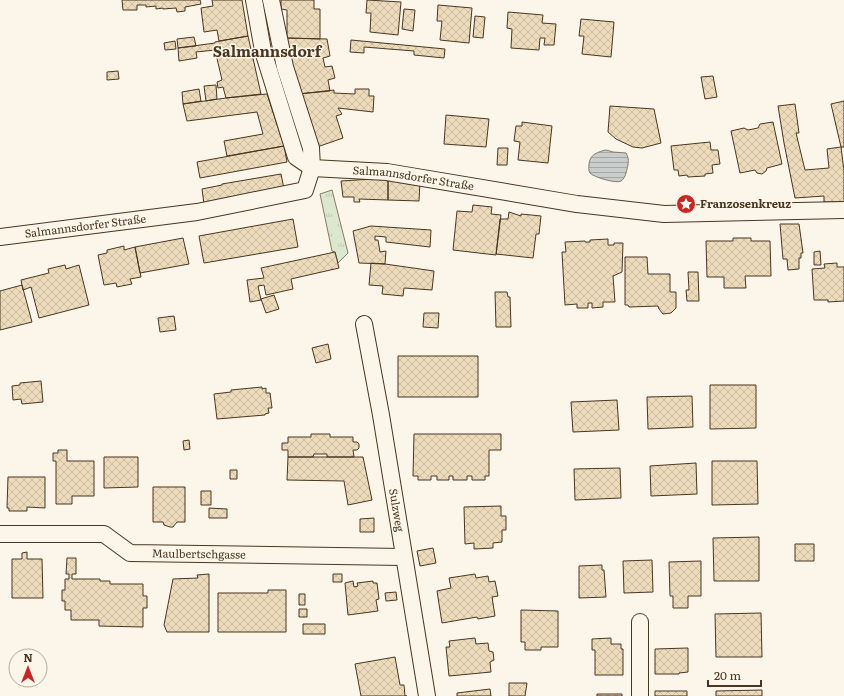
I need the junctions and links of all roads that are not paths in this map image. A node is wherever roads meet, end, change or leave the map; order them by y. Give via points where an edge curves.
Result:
1 (254, 0) edge
2 (271, 0) edge
3 (312, 168) junction
4 (844, 210) edge
5 (0, 237) edge
6 (364, 324) dead end
7 (0, 534) edge
8 (404, 557) junction
9 (640, 622) dead end
10 (427, 696) edge
11 (640, 696) edge

1 - 3 street via 263,51 296,157
2 - 3 street via 285,67 311,148
3 - 4 street, Salmannsdorfer Straße via 387,172 577,204 664,214
3 - 5 street, Salmannsdorfer Straße via 305,190 197,212
6 - 8 street, Sulzweg
7 - 8 street, Maulbertschgasse via 104,534 130,553
8 - 10 street, Sulzweg
9 - 11 street

